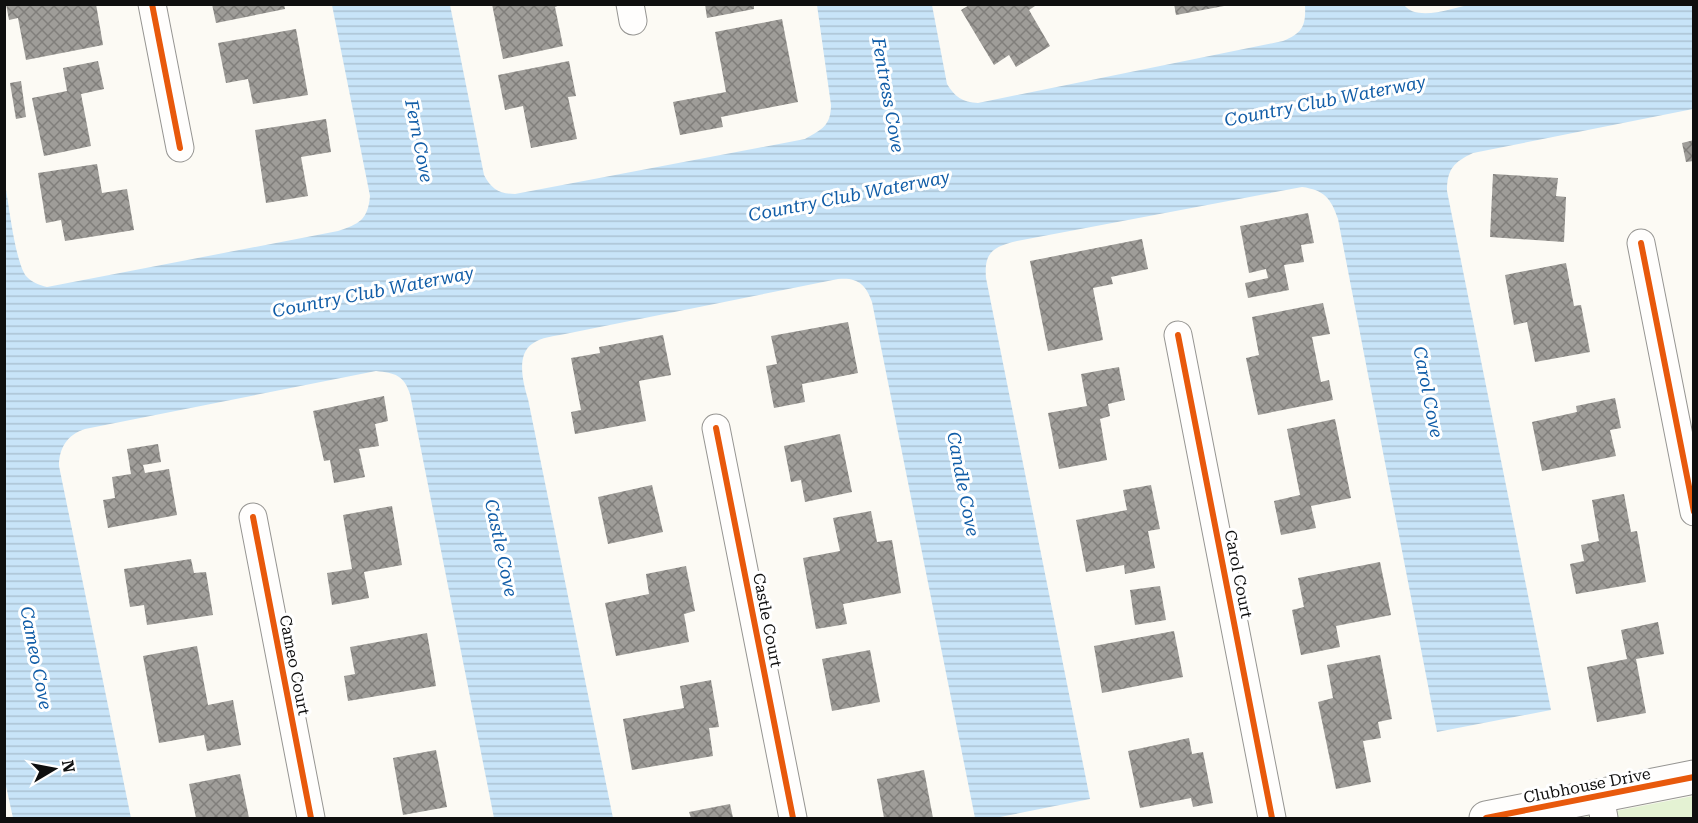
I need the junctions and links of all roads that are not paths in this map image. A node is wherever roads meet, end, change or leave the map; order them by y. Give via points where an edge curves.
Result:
1 (152, 4) edge
2 (180, 148) dead end
3 (1641, 243) dead end
4 (1178, 335) dead end
5 (716, 428) dead end
6 (1694, 512) edge
7 (253, 517) dead end
8 (1694, 777) edge
9 (1602, 808) edge
10 (311, 819) edge
11 (793, 819) edge
12 (1272, 819) edge
13 (1486, 819) edge

1 - 2 street
3 - 6 street
4 - 12 street, Carol Court
5 - 11 street, Castle Court
7 - 10 street, Cameo Court
8 - 9 street, Clubhouse Drive
9 - 13 street, Clubhouse Drive

